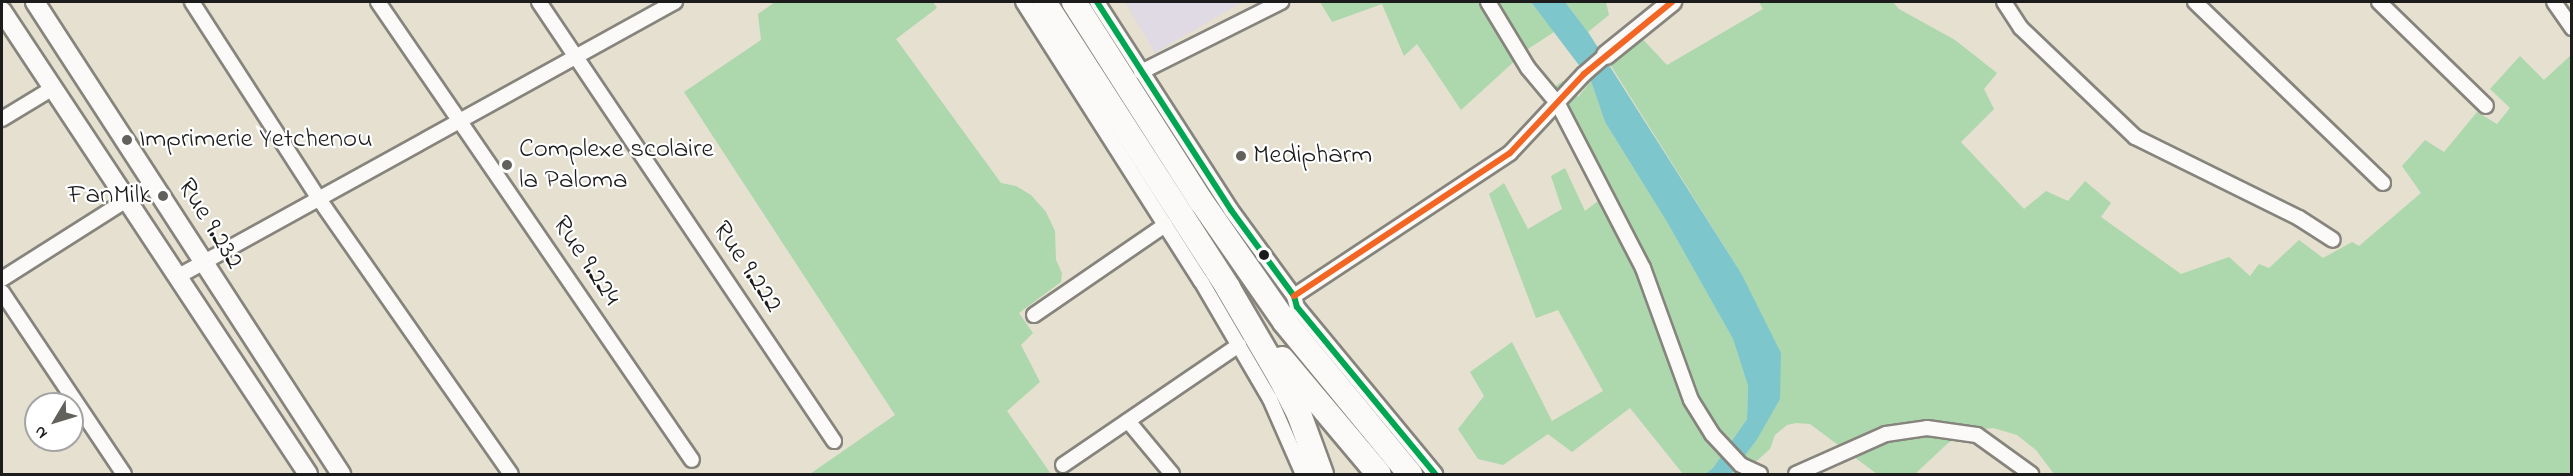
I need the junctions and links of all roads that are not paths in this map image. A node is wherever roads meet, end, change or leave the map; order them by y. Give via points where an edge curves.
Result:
1 (35, 2) edge
2 (192, 2) edge
3 (378, 2) edge
4 (539, 2) edge
5 (675, 2) edge
6 (1023, 2) edge
7 (1044, 2) edge
8 (1074, 2) edge
9 (1096, 2) edge
10 (1281, 2) edge
11 (1488, 2) edge
12 (1672, 2) edge
13 (2004, 2) edge
14 (2194, 2) edge
15 (2379, 2) edge
16 (2554, 2) edge
17 (2, 10) edge
18 (2571, 28) edge
19 (1606, 55) joint
20 (576, 57) junction
21 (1141, 72) junction
22 (52, 88) junction
23 (1558, 104) junction
24 (2486, 106) dead end
25 (2, 119) edge
26 (460, 120) junction
27 (153, 183) junction
28 (2383, 183) dead end
29 (127, 199) junction
30 (319, 199) junction
31 (1165, 225) junction
32 (2333, 240) dead end
33 (1184, 255) junction
34 (202, 263) junction
35 (177, 277) junction
36 (2, 279) edge
37 (1227, 288) junction
38 (2, 292) edge
39 (1294, 296) junction
40 (1034, 315) dead end
41 (1239, 345) junction
42 (1128, 421) junction
43 (834, 441) dead end
44 (692, 460) dead end
45 (1063, 465) dead end
46 (1737, 470) edge
47 (124, 474) edge
48 (308, 474) edge
49 (341, 474) edge
50 (511, 474) edge
51 (1172, 474) edge
52 (1303, 474) edge
53 (1321, 474) edge
54 (1379, 474) edge
55 (1410, 474) edge
56 (1435, 474) edge
57 (1760, 474) edge
58 (1796, 474) edge
59 (2028, 474) edge

1 - 27 street, Rue 9.232
2 - 30 street
3 - 26 street, Rue 9.224
4 - 20 street, Rue 9.222
5 - 20 street
6 - 31 street
7 - 37 highway
8 - 55 highway via 1201,201 1285,322
9 - 21 street
10 - 21 street
11 - 23 street via 1528,68
12 - 19 street
13 - 32 street via 2021,28 2135,137 2299,218
14 - 28 street
15 - 24 street
16 - 18 street
17 - 22 street, Rue 9.232
19 - 23 street
20 - 26 street
20 - 43 street, Rue 9.222
21 - 39 street via 1231,210
22 - 25 street
22 - 29 street, Rue 9.232
23 - 39 street via 1510,153
23 - 46 street via 1643,268 1691,400
26 - 30 street
26 - 44 street, Rue 9.224
27 - 29 street
27 - 34 street, Rue 9.232
29 - 35 street, Rue 9.232
29 - 36 street
30 - 34 street
30 - 50 street
31 - 33 street
31 - 40 street
33 - 37 highway
33 - 41 street
34 - 35 street
34 - 49 street, Rue 9.232
35 - 48 street, Rue 9.232
37 - 53 highway via 1299,414
37 - 54 highway
38 - 47 street
39 - 56 street via 1297,307 1324,343
41 - 42 street
41 - 52 street via 1270,399
42 - 45 street
42 - 51 street
46 - 57 street
58 - 59 street via 1886,434 1927,428 1977,435

